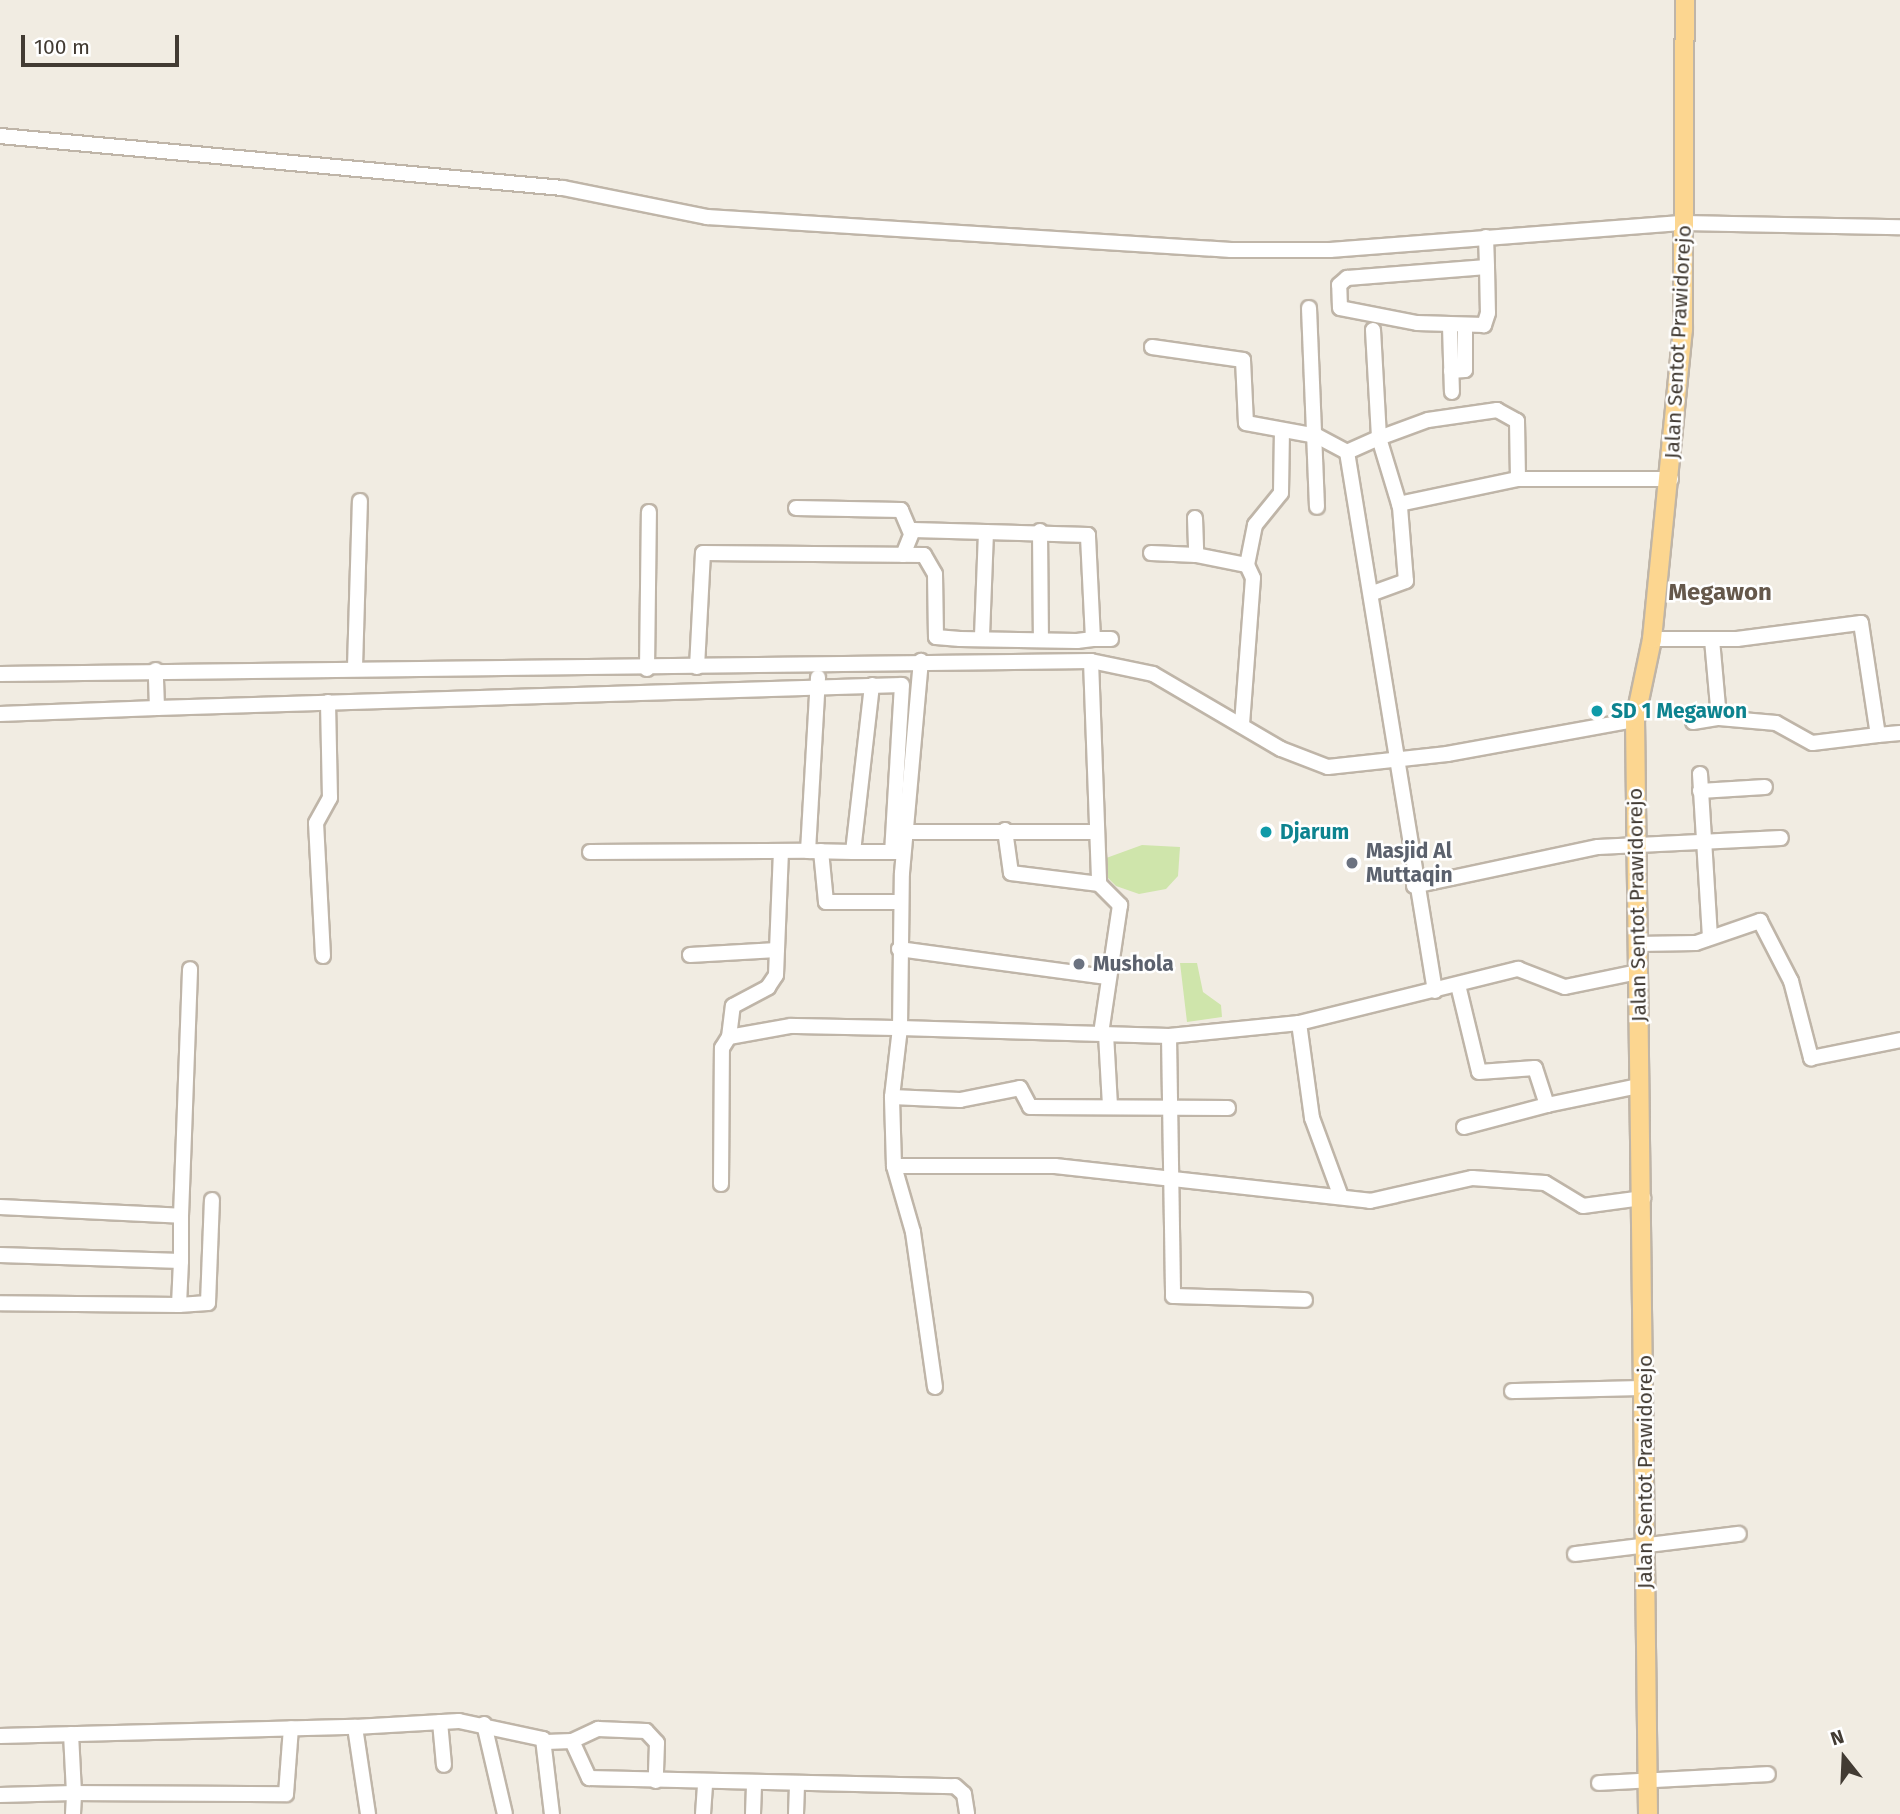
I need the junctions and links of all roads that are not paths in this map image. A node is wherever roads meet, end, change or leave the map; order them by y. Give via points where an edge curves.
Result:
1 (1685, 0) edge
2 (0, 136) edge
3 (1684, 223) junction
4 (1900, 227) edge
5 (1486, 237) junction
6 (1487, 267) junction
7 (1309, 308) dead end
8 (1450, 326) junction
9 (1465, 327) junction
10 (1373, 330) dead end
11 (1152, 348) dead end
12 (1451, 371) junction
13 (1452, 392) dead end
14 (1282, 430) junction
15 (1317, 436) junction
16 (1379, 438) junction
17 (1347, 452) junction
18 (1518, 478) junction
19 (1671, 479) junction
20 (360, 501) dead end
21 (1399, 504) junction
22 (1317, 507) dead end
23 (796, 508) dead end
24 (649, 512) dead end
25 (1195, 518) dead end
26 (910, 531) junction
27 (986, 531) junction
28 (1040, 531) junction
29 (1151, 553) dead end
30 (903, 555) junction
31 (1196, 555) junction
32 (1247, 565) junction
33 (1371, 594) junction
34 (982, 638) junction
35 (1093, 639) junction
36 (1111, 639) dead end
37 (1653, 639) junction
38 (1712, 639) junction
39 (1041, 640) junction
40 (959, 650) junction
41 (1010, 651) junction
42 (921, 661) junction
43 (1091, 662) junction
44 (697, 663) junction
45 (819, 665) junction
46 (720, 666) junction
47 (355, 667) junction
48 (646, 667) junction
49 (587, 668) junction
50 (0, 674) edge
51 (817, 684) junction
52 (872, 685) junction
53 (721, 688) junction
54 (156, 690) junction
55 (588, 692) junction
56 (328, 702) junction
57 (0, 714) edge
58 (1719, 719) junction
59 (1635, 720) junction
60 (1693, 722) dead end
61 (1242, 726) junction
62 (1900, 733) edge
63 (1878, 734) junction
64 (1395, 761) junction
65 (1700, 774) dead end
66 (1765, 788) dead end
67 (1700, 791) junction
68 (1005, 830) junction
69 (907, 832) junction
70 (1095, 832) junction
71 (1780, 838) dead end
72 (1635, 842) junction
73 (1700, 844) junction
74 (781, 851) junction
75 (815, 851) junction
76 (590, 852) dead end
77 (853, 852) junction
78 (897, 852) junction
79 (1099, 884) junction
80 (1414, 886) junction
81 (901, 902) junction
82 (1710, 937) junction
83 (1637, 944) junction
84 (899, 949) junction
85 (777, 950) junction
86 (690, 955) dead end
87 (323, 956) dead end
88 (190, 969) dead end
89 (1637, 972) junction
90 (1107, 977) junction
91 (1458, 985) junction
92 (1435, 990) junction
93 (1299, 1023) junction
94 (900, 1028) junction
95 (1104, 1034) junction
96 (729, 1037) junction
97 (1169, 1037) junction
98 (1900, 1040) edge
99 (1639, 1086) junction
100 (892, 1097) junction
101 (1171, 1104) junction
102 (1110, 1105) junction
103 (1547, 1105) junction
104 (1228, 1108) dead end
105 (1464, 1127) dead end
106 (894, 1166) junction
107 (1174, 1175) junction
108 (721, 1184) dead end
109 (1340, 1194) junction
110 (1643, 1198) junction
111 (212, 1199) dead end
112 (0, 1208) edge
113 (181, 1216) junction
114 (0, 1255) edge
115 (181, 1261) junction
116 (1305, 1300) dead end
117 (0, 1303) edge
118 (179, 1304) junction
119 (935, 1387) dead end
120 (1645, 1388) junction
121 (1512, 1391) dead end
122 (1738, 1534) dead end
123 (1647, 1546) junction
124 (1575, 1554) dead end
125 (440, 1722) junction
126 (484, 1724) junction
127 (355, 1727) junction
128 (291, 1728) junction
129 (71, 1734) junction
130 (0, 1735) edge
131 (572, 1741) junction
132 (546, 1742) junction
133 (444, 1765) dead end
134 (1768, 1774) dead end
135 (656, 1781) junction
136 (705, 1782) junction
137 (754, 1783) junction
138 (1599, 1783) dead end
139 (797, 1784) junction
140 (1648, 1785) junction
141 (74, 1793) junction
142 (0, 1795) edge
143 (73, 1814) edge
144 (368, 1814) edge
145 (505, 1814) edge
146 (552, 1814) edge
147 (703, 1814) edge
148 (753, 1814) edge
149 (796, 1814) edge
150 (968, 1814) edge
151 (1648, 1814) edge

1 - 3 main road, Jalan Sentot Prawidorejo
2 - 5 street via 563,188 707,217 849,227 1231,250
3 - 4 street
3 - 5 street
3 - 19 main road, Jalan Sentot Prawidorejo
5 - 6 street
6 - 8 street via 1340,282 1345,312
6 - 9 street via 1487,323
7 - 15 street
8 - 9 street
8 - 12 street
9 - 12 street via 1465,369
10 - 16 street
11 - 14 street via 1243,360 1244,421
12 - 13 street
14 - 15 street
14 - 32 street via 1281,493 1255,525
15 - 17 street
15 - 22 street
16 - 17 street
16 - 18 street via 1428,420 1497,410 1517,421
16 - 21 street
17 - 33 street
18 - 19 street
18 - 21 street
19 - 37 main road, Jalan Sentot Prawidorejo
20 - 47 street
21 - 33 street via 1406,580
23 - 26 street via 901,510
24 - 48 street
25 - 31 street
26 - 27 street
26 - 30 street
27 - 28 street
27 - 34 street
28 - 35 street via 1090,537
28 - 39 street
29 - 31 street
30 - 40 street via 930,559 932,631
30 - 44 street via 703,553
31 - 32 street
32 - 61 street via 1253,578
33 - 64 street
34 - 40 street
34 - 41 street
35 - 36 street
35 - 39 street
37 - 38 street
37 - 59 main road, Jalan Sentot Prawidorejo
38 - 58 street
38 - 63 street via 1861,623
39 - 41 street
40 - 41 street
40 - 42 street
41 - 43 street
42 - 45 street
42 - 69 street
43 - 61 street via 1153,674
43 - 70 street
44 - 46 street
44 - 48 street
45 - 46 street
45 - 51 street
46 - 53 street
47 - 49 street
47 - 54 street
48 - 49 street
49 - 55 street
50 - 54 street
51 - 52 street
51 - 53 street
51 - 75 street
52 - 77 street
52 - 78 street via 902,685 905,691
53 - 55 street
54 - 56 street
54 - 57 street
55 - 56 street
56 - 87 street via 330,798 316,823
58 - 60 street
58 - 63 street via 1776,723 1812,743
59 - 64 street
59 - 72 main road, Jalan Sentot Prawidorejo
61 - 64 street via 1318,765
62 - 63 street
64 - 80 street
65 - 67 street
66 - 67 street
67 - 73 street
68 - 69 street
68 - 70 street
68 - 79 street via 1011,873
69 - 78 street
70 - 79 street
71 - 73 street
72 - 73 street
72 - 80 street via 1550,854
72 - 83 main road, Jalan Sentot Prawidorejo
73 - 82 street
74 - 75 street
74 - 76 street
74 - 85 street
75 - 77 street
75 - 81 street via 827,902
77 - 78 street
78 - 81 street
79 - 90 street via 1120,905
80 - 92 street
81 - 84 street
82 - 83 street
82 - 98 street via 1760,921 1791,981 1811,1058
83 - 89 main road, Jalan Sentot Prawidorejo
84 - 90 street
84 - 94 street
85 - 86 street
85 - 96 street via 768,987 733,1006
88 - 113 street
89 - 91 street via 1565,986 1517,970
89 - 99 main road, Jalan Sentot Prawidorejo
90 - 95 street
91 - 92 street
91 - 103 street via 1479,1072 1535,1068
92 - 93 street
93 - 97 street
93 - 109 street via 1312,1118
94 - 95 street
94 - 96 street via 791,1026
94 - 100 street
95 - 97 street
95 - 102 street
96 - 108 street via 722,1048
97 - 101 street
99 - 103 street
99 - 110 main road, Jalan Sentot Prawidorejo
100 - 102 street via 960,1100 1020,1088 1030,1107
100 - 106 street
101 - 102 street
101 - 104 street
101 - 107 street
103 - 105 street
106 - 107 street via 1055,1166
106 - 119 street via 913,1232
107 - 109 street
107 - 116 street via 1173,1296
109 - 110 street via 1370,1201 1472,1178 1545,1183 1583,1206
110 - 120 main road, Jalan Sentot Prawidorejo
111 - 118 street via 208,1303
112 - 113 street
113 - 115 street
114 - 115 street
115 - 118 street
117 - 118 street
120 - 121 street
120 - 123 main road, Jalan Sentot Prawidorejo
122 - 123 street
123 - 124 street
123 - 140 main road, Jalan Sentot Prawidorejo
125 - 126 street
125 - 127 street
125 - 133 street
126 - 132 street
126 - 145 street
127 - 128 street
127 - 144 street
128 - 129 street
128 - 141 street via 286,1794
129 - 130 street
129 - 141 street
131 - 132 street
131 - 135 street via 589,1778
131 - 135 street via 584,1730 646,1731 657,1743
132 - 146 street
134 - 140 street
135 - 136 street
136 - 137 street
136 - 147 street
137 - 139 street
137 - 148 street
138 - 140 street
139 - 149 street
139 - 150 street via 955,1786 964,1794
140 - 151 main road, Jalan Sentot Prawidorejo
141 - 142 street
141 - 143 street

